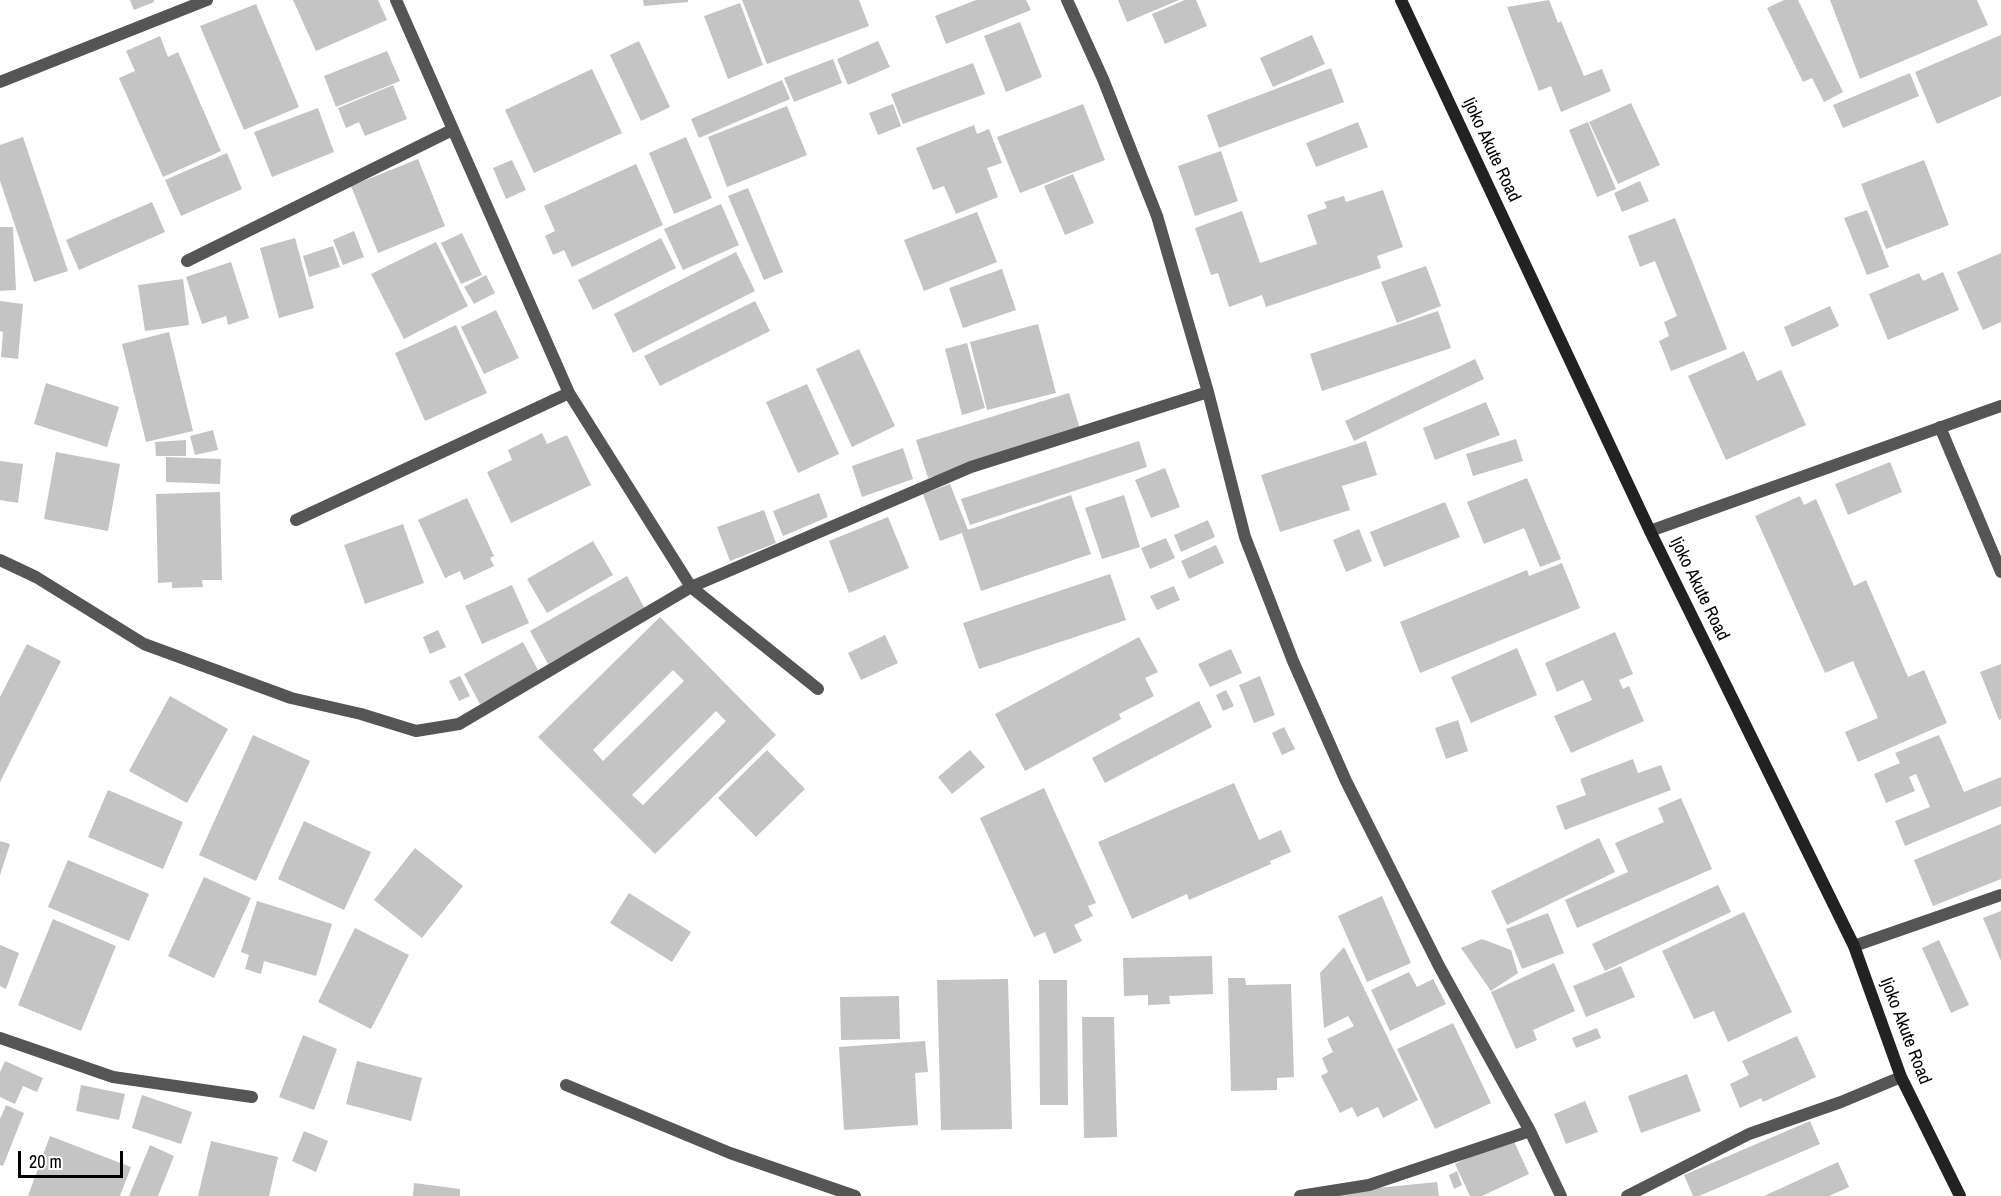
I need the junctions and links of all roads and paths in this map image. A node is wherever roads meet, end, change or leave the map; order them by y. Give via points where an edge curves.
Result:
1 (207, 0) edge
2 (396, 0) edge
3 (1066, 0) edge
4 (1401, 0) edge
5 (0, 82) edge
6 (452, 130) junction
7 (187, 261) dead end
8 (1208, 392) junction
9 (569, 393) junction
10 (2001, 406) edge
11 (1940, 427) junction
12 (296, 520) dead end
13 (1650, 531) junction
14 (0, 560) edge
15 (2001, 572) edge
16 (691, 587) junction
17 (818, 689) dead end
18 (2001, 895) edge
19 (1854, 946) junction
20 (0, 1038) edge
21 (1901, 1077) junction
22 (567, 1085) dead end
23 (252, 1097) dead end
24 (1530, 1131) junction
25 (855, 1196) edge
26 (1300, 1196) edge
27 (1561, 1196) edge
28 (1627, 1196) edge
29 (1960, 1196) edge

1 - 5 street
2 - 6 street
3 - 8 street via 1103,79 1157,216
4 - 13 main road, Ijoko Akute Road
6 - 7 street
6 - 9 street
8 - 16 street via 971,467
8 - 24 street via 1245,537 1293,661 1346,781 1439,966
9 - 12 street
9 - 16 street
10 - 11 street
11 - 13 street
11 - 15 street
13 - 19 main road, Ijoko Akute Road
14 - 16 street via 36,577 144,644 291,698 416,731 459,724
16 - 17 street
18 - 19 street
19 - 21 main road, Ijoko Akute Road
20 - 23 street via 113,1077
21 - 28 street via 1749,1134
21 - 29 main road, Ijoko Akute Road
22 - 25 street via 730,1153
24 - 26 street via 1369,1185
24 - 27 street

